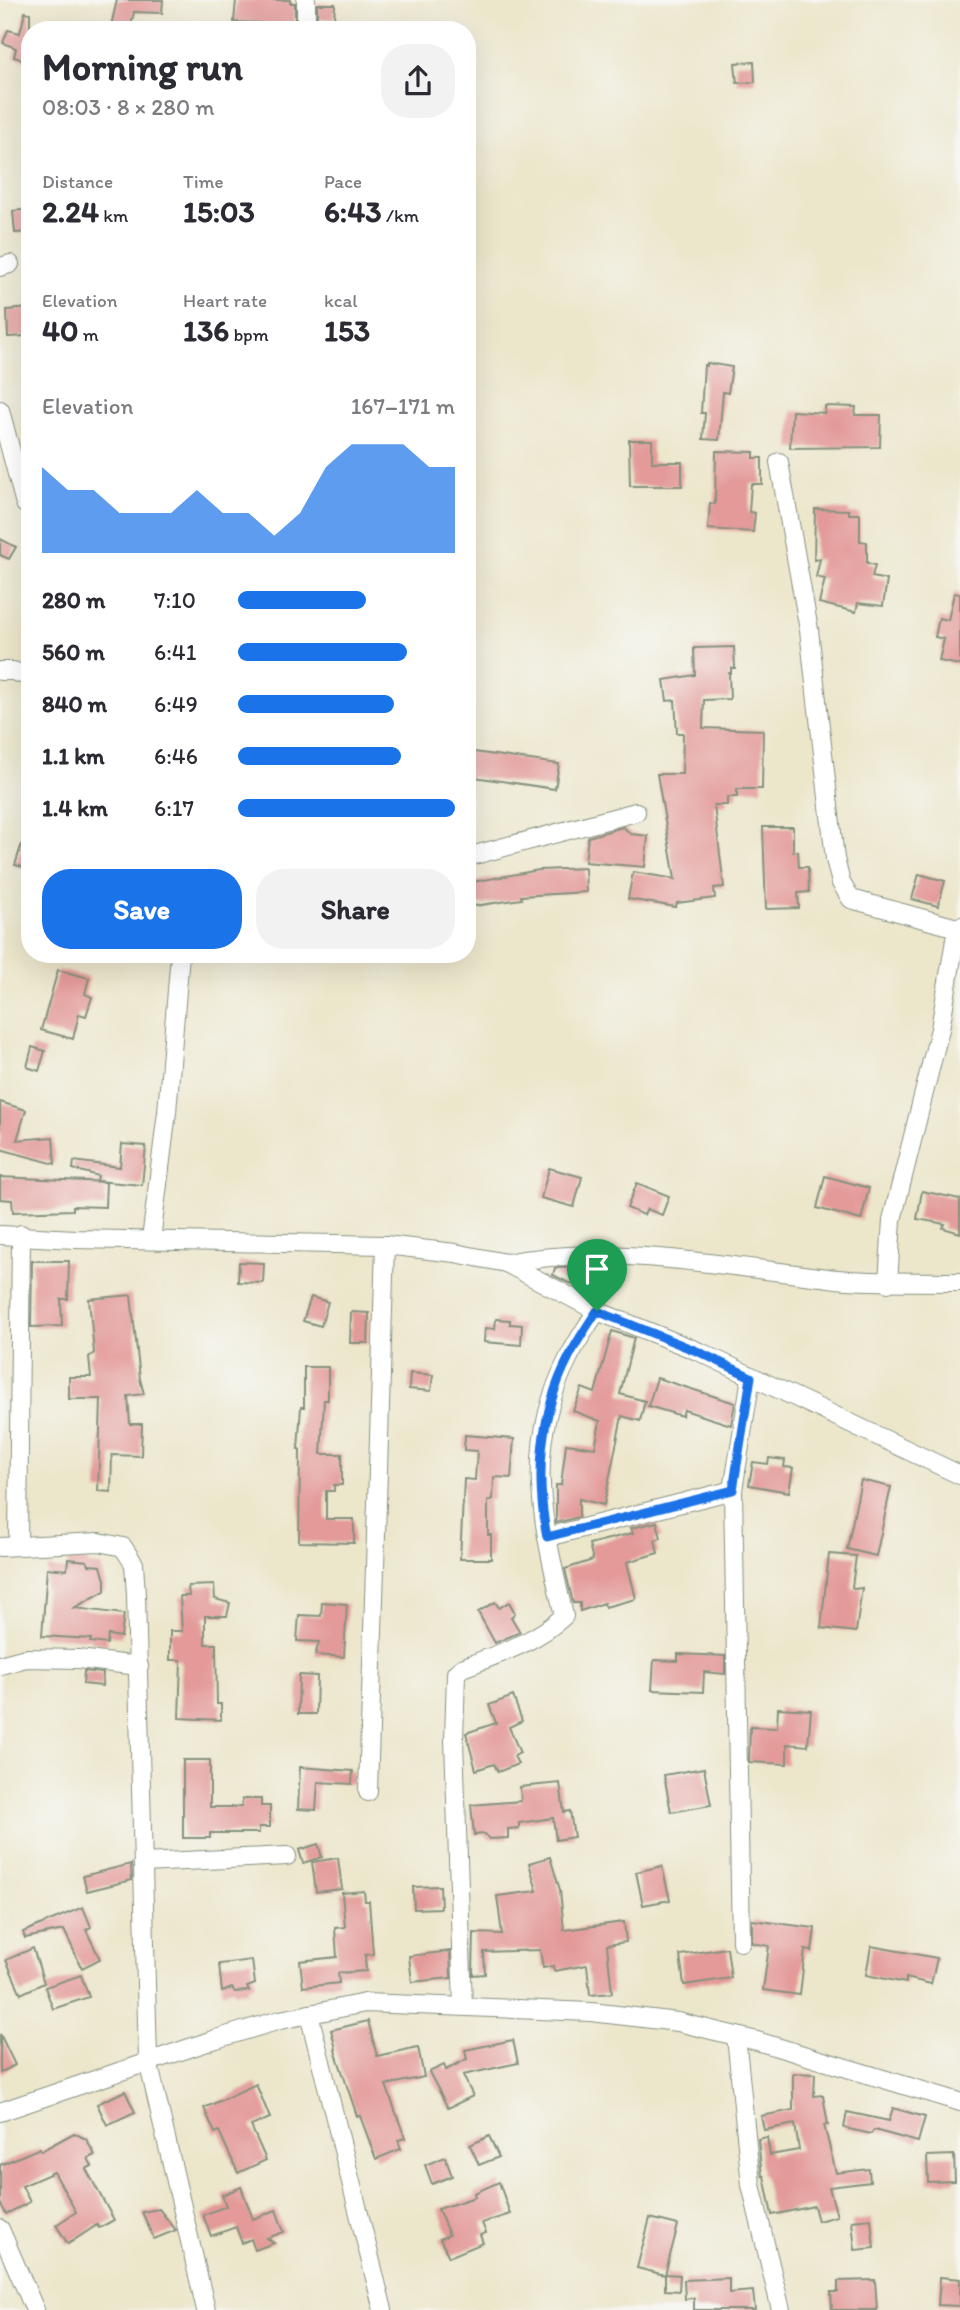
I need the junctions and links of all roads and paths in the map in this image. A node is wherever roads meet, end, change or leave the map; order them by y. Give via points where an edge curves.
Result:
1 (306, 0) edge
2 (306, 21) edge
3 (0, 410) edge
4 (779, 462) dead end
5 (21, 486) edge
6 (0, 671) edge
7 (21, 674) edge
8 (636, 812) dead end
9 (476, 855) edge
10 (958, 927) edge
11 (179, 963) edge
12 (21, 1234) junction
13 (0, 1235) edge
14 (151, 1240) junction
15 (385, 1245) junction
16 (506, 1263) junction
17 (960, 1282) edge
18 (888, 1283) junction
19 (597, 1311) junction
20 (751, 1377) junction
21 (960, 1475) edge
22 (733, 1490) junction
23 (547, 1537) junction
24 (9, 1546) edge
25 (0, 1665) edge
26 (139, 1666) junction
27 (368, 1792) dead end
28 (287, 1856) dead end
29 (143, 1863) junction
30 (741, 1942) dead end
31 (463, 2006) junction
32 (309, 2014) junction
33 (736, 2036) junction
34 (148, 2061) junction
35 (960, 2102) edge
36 (0, 2112) edge
37 (0, 2229) edge
38 (36, 2310) edge
39 (206, 2310) edge
40 (383, 2310) edge
41 (781, 2310) edge

1 - 2 street
3 - 5 street
4 - 10 street via 809,630 841,883 851,899
6 - 7 street
8 - 9 street
10 - 18 street via 940,1028 892,1220
11 - 14 street
12 - 13 street
12 - 14 street
12 - 24 street
14 - 15 street
15 - 16 street
15 - 27 street
16 - 18 street via 544,1256 674,1259
16 - 19 street
17 - 18 street
19 - 20 street
19 - 23 street via 568,1359 543,1432 540,1466
20 - 21 street
20 - 22 street
22 - 23 street
22 - 30 street
23 - 31 street via 564,1616 532,1640 456,1673
24 - 26 street via 99,1542 123,1547 134,1564
25 - 26 street via 26,1658
26 - 29 street
28 - 29 street
29 - 34 street
31 - 32 street via 365,2003
31 - 33 street via 637,2016
32 - 34 street
32 - 40 street
33 - 35 street
33 - 41 street via 751,2185
34 - 36 street
34 - 39 street
37 - 38 street

